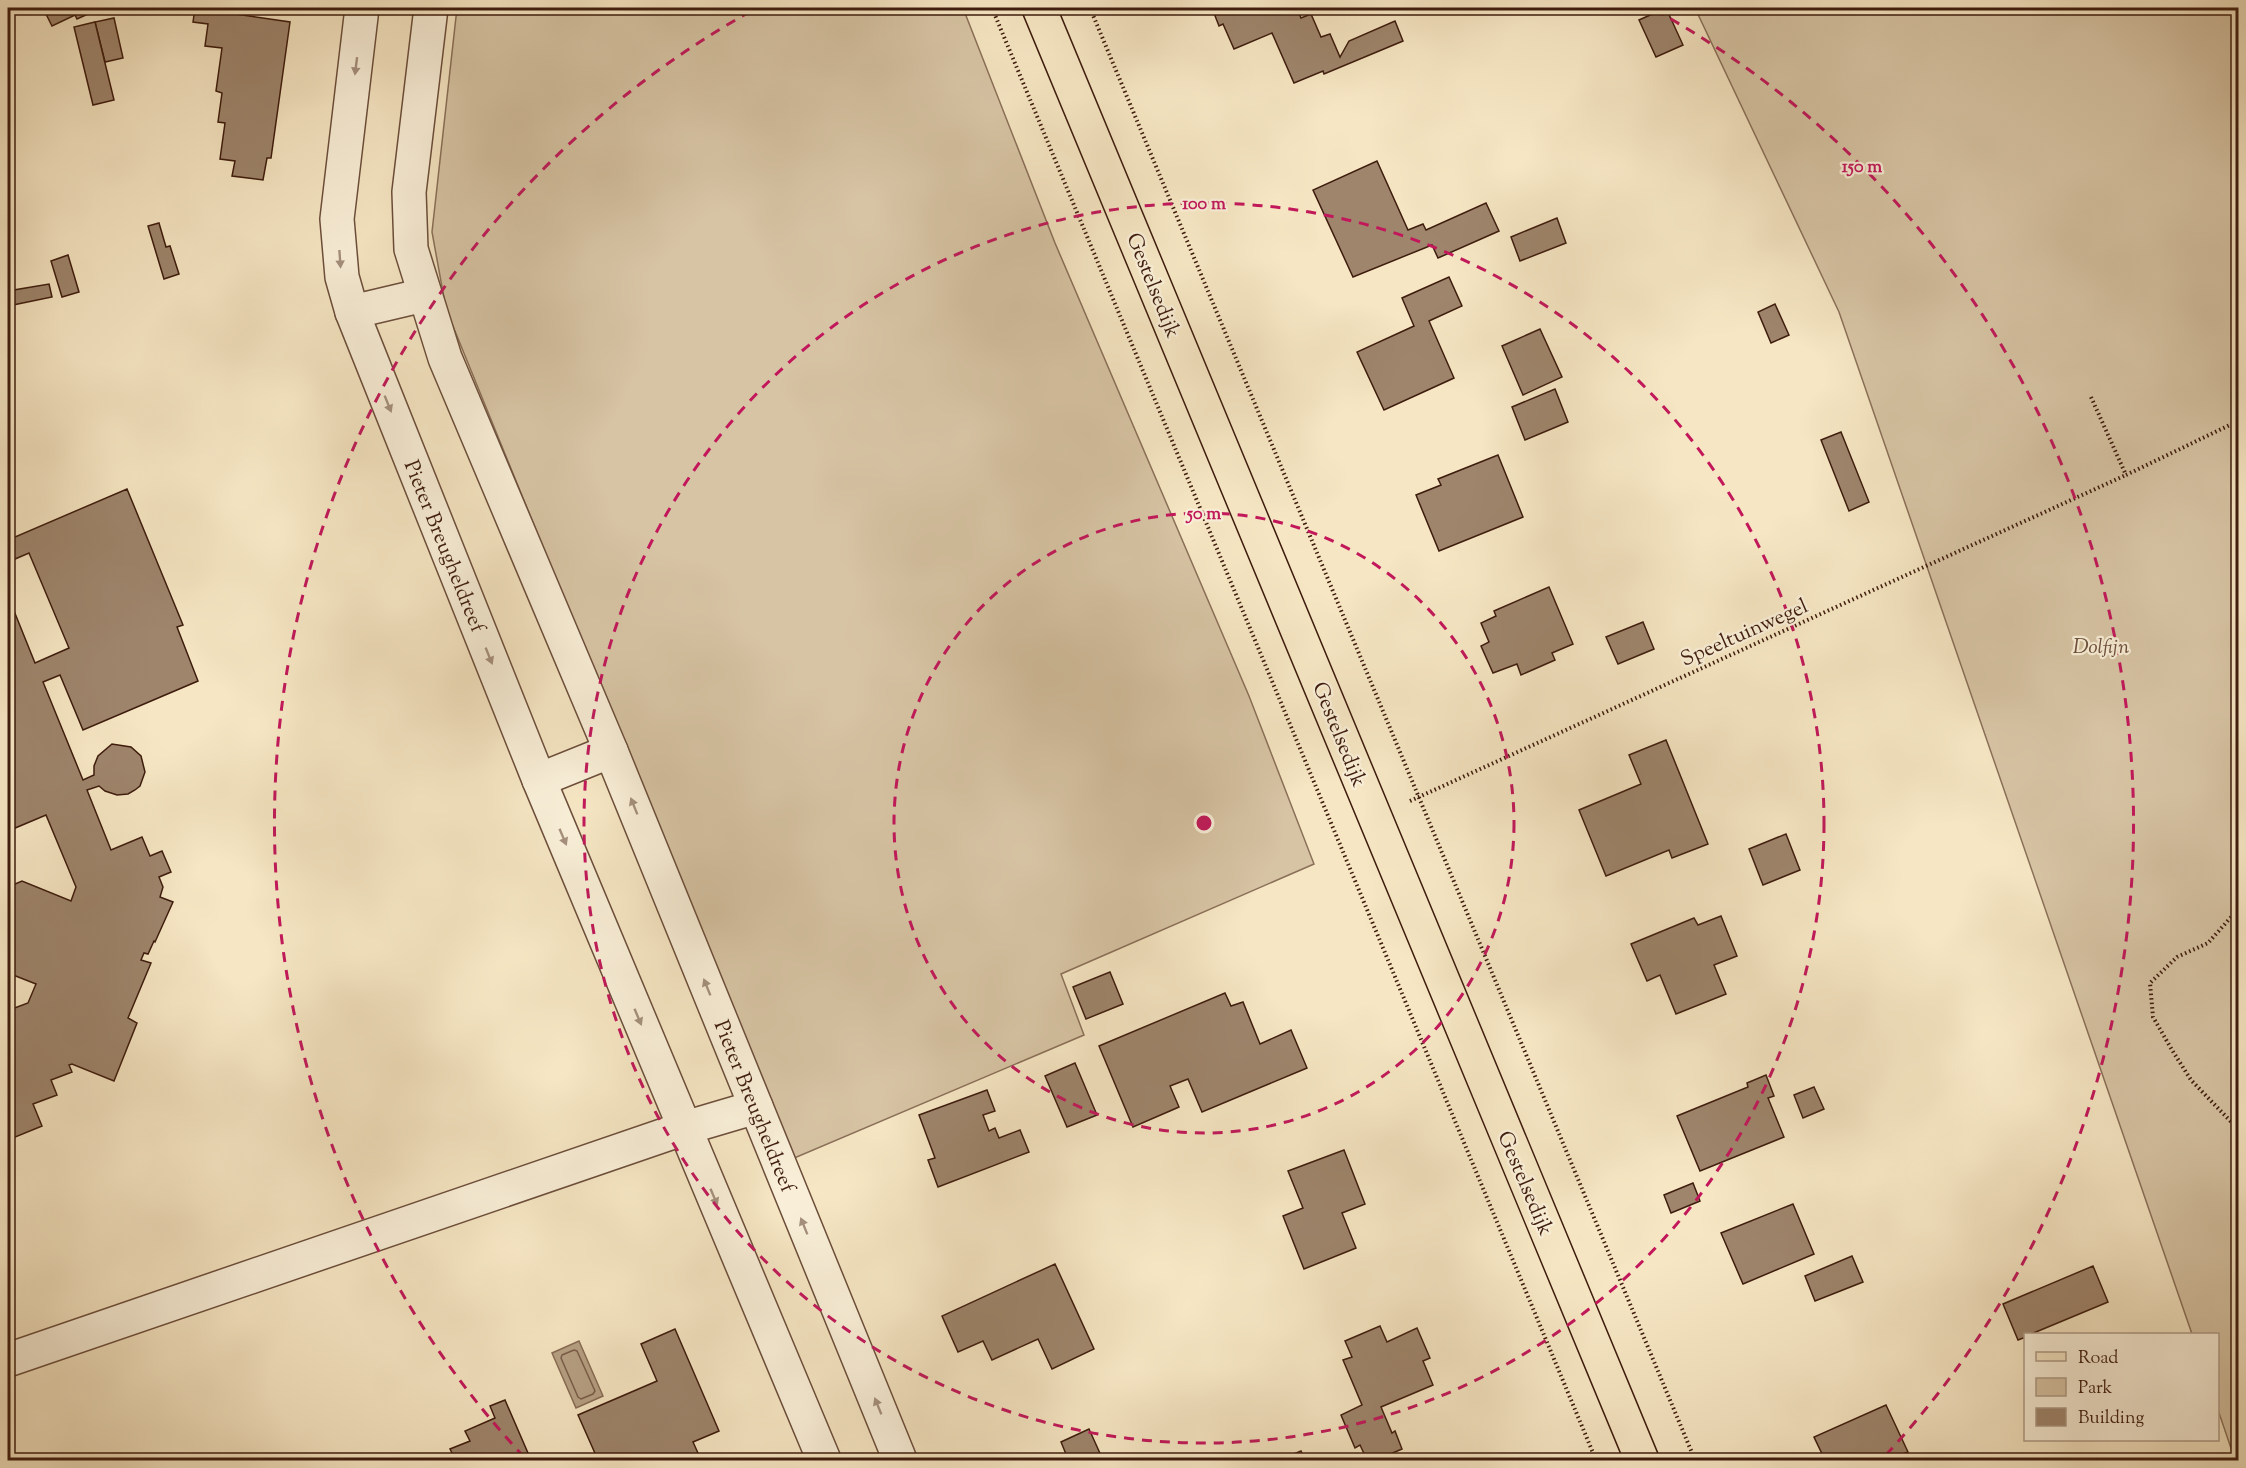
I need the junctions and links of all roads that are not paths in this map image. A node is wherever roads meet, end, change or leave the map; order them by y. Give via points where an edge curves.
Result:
1 (362, 8) edge
2 (430, 8) edge
3 (1039, 8) edge
4 (424, 295) junction
5 (352, 312) junction
6 (611, 751) junction
7 (539, 780) junction
8 (756, 1107) junction
9 (685, 1128) junction
10 (9, 1356) edge
11 (824, 1461) edge
12 (900, 1461) edge
13 (1642, 1461) edge

1 -> 5 street, Pieter Breugheldreef via 338,219 342,277
2 - 4 street, Pieter Breugheldreef via 409,192 411,249
3 - 13 main road, Gestelsedijk
4 - 5 street
4 - 6 street, Pieter Breugheldreef via 445,358
5 -> 7 street, Pieter Breugheldreef
6 - 7 street
8 -> 6 street, Pieter Breugheldreef
7 -> 9 street, Pieter Breugheldreef
8 - 9 street
12 -> 8 street, Pieter Breugheldreef
9 - 10 street
9 -> 11 street, Pieter Breugheldreef

